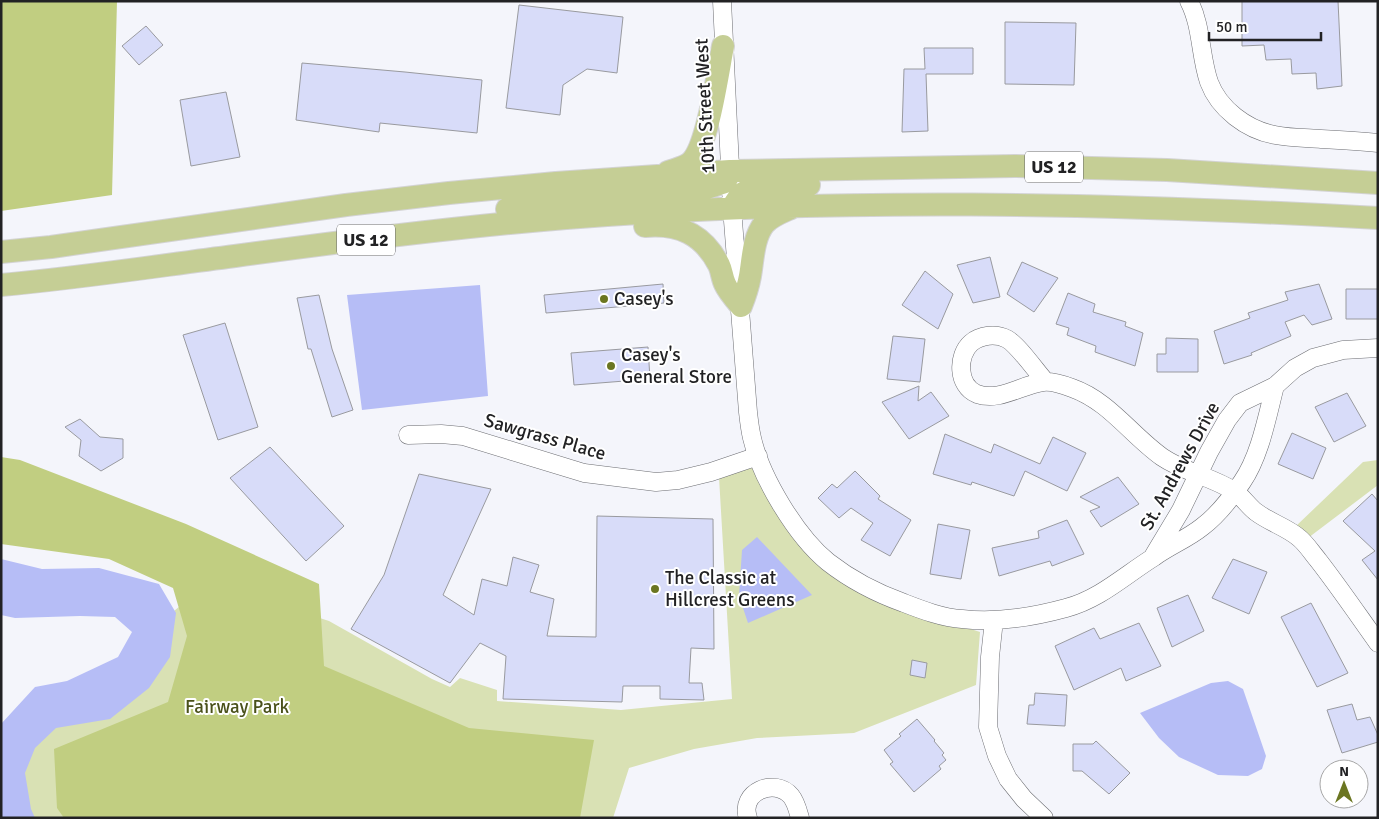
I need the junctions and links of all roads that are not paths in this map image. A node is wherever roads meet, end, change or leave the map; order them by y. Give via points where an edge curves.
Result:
1 (722, 1) edge
2 (1189, 1) edge
3 (723, 46) junction
4 (1378, 143) edge
5 (1015, 166) junction
6 (730, 171) junction
7 (660, 175) junction
8 (1378, 183) edge
9 (795, 206) junction
10 (732, 208) junction
11 (1378, 218) edge
12 (352, 242) junction
13 (308, 246) junction
14 (1, 252) edge
15 (1, 285) edge
16 (740, 306) junction
17 (1378, 348) edge
18 (1045, 381) junction
19 (1275, 386) junction
20 (408, 435) dead end
21 (758, 456) junction
22 (1198, 474) junction
23 (1235, 491) junction
24 (1153, 557) junction
25 (994, 620) junction
26 (1378, 643) edge
27 (748, 818) edge
28 (800, 818) edge
29 (1044, 818) edge

1 - 3 street, 10th Street West
2 - 4 street via 1210,84 1228,110 1241,120 1257,130 1275,135
3 - 6 street, 10th Street West
3 - 7 main road via 699,151 687,165
5 - 6 main road, US 12
5 - 8 main road, US 12 via 1167,170
5 - 10 main road via 899,179 756,188 745,192
6 - 7 main road, US 12
6 - 10 street, 10th Street West
6 - 13 main road via 725,182 697,191 585,198 375,227
7 - 14 main road, US 12 via 402,198
9 - 10 main road, US 12
9 - 11 main road, US 12 via 1033,204 1224,209
9 - 16 main road via 774,216 760,232 753,252 747,292
10 - 12 main road, US 12 via 566,218
10 - 16 street, St. Andrews Drive
12 - 13 main road, US 12
12 - 16 main road via 412,244 670,226 683,229 705,244
13 - 15 main road, US 12
16 - 21 street, St. Andrews Drive via 748,412
17 - 19 street, St. Andrews Drive via 1343,350 1313,358 1294,368
18 - 18 street via 1008,339 998,336 976,338 966,347 961,375 976,393 1001,395
18 - 22 street via 1085,394 1164,458
19 - 22 street, St. Andrews Drive via 1240,403 1227,420
19 - 23 street, St. Andrews Drive via 1258,446 1243,481
20 - 21 street, Sawgrass Place via 463,436 584,473 656,482 711,472
21 - 25 street, St. Andrews Drive via 776,496 799,531 827,561 854,580 878,594 916,608 960,619
22 - 23 street
22 - 24 street, St. Andrews Drive
23 - 24 street, St. Andrews Drive via 1202,528
23 - 26 street via 1256,512 1299,537
24 - 25 street, St. Andrews Drive via 1121,581 1068,608
25 - 29 street via 988,727 1008,779
27 - 28 street via 748,802 756,791 777,787 793,798

